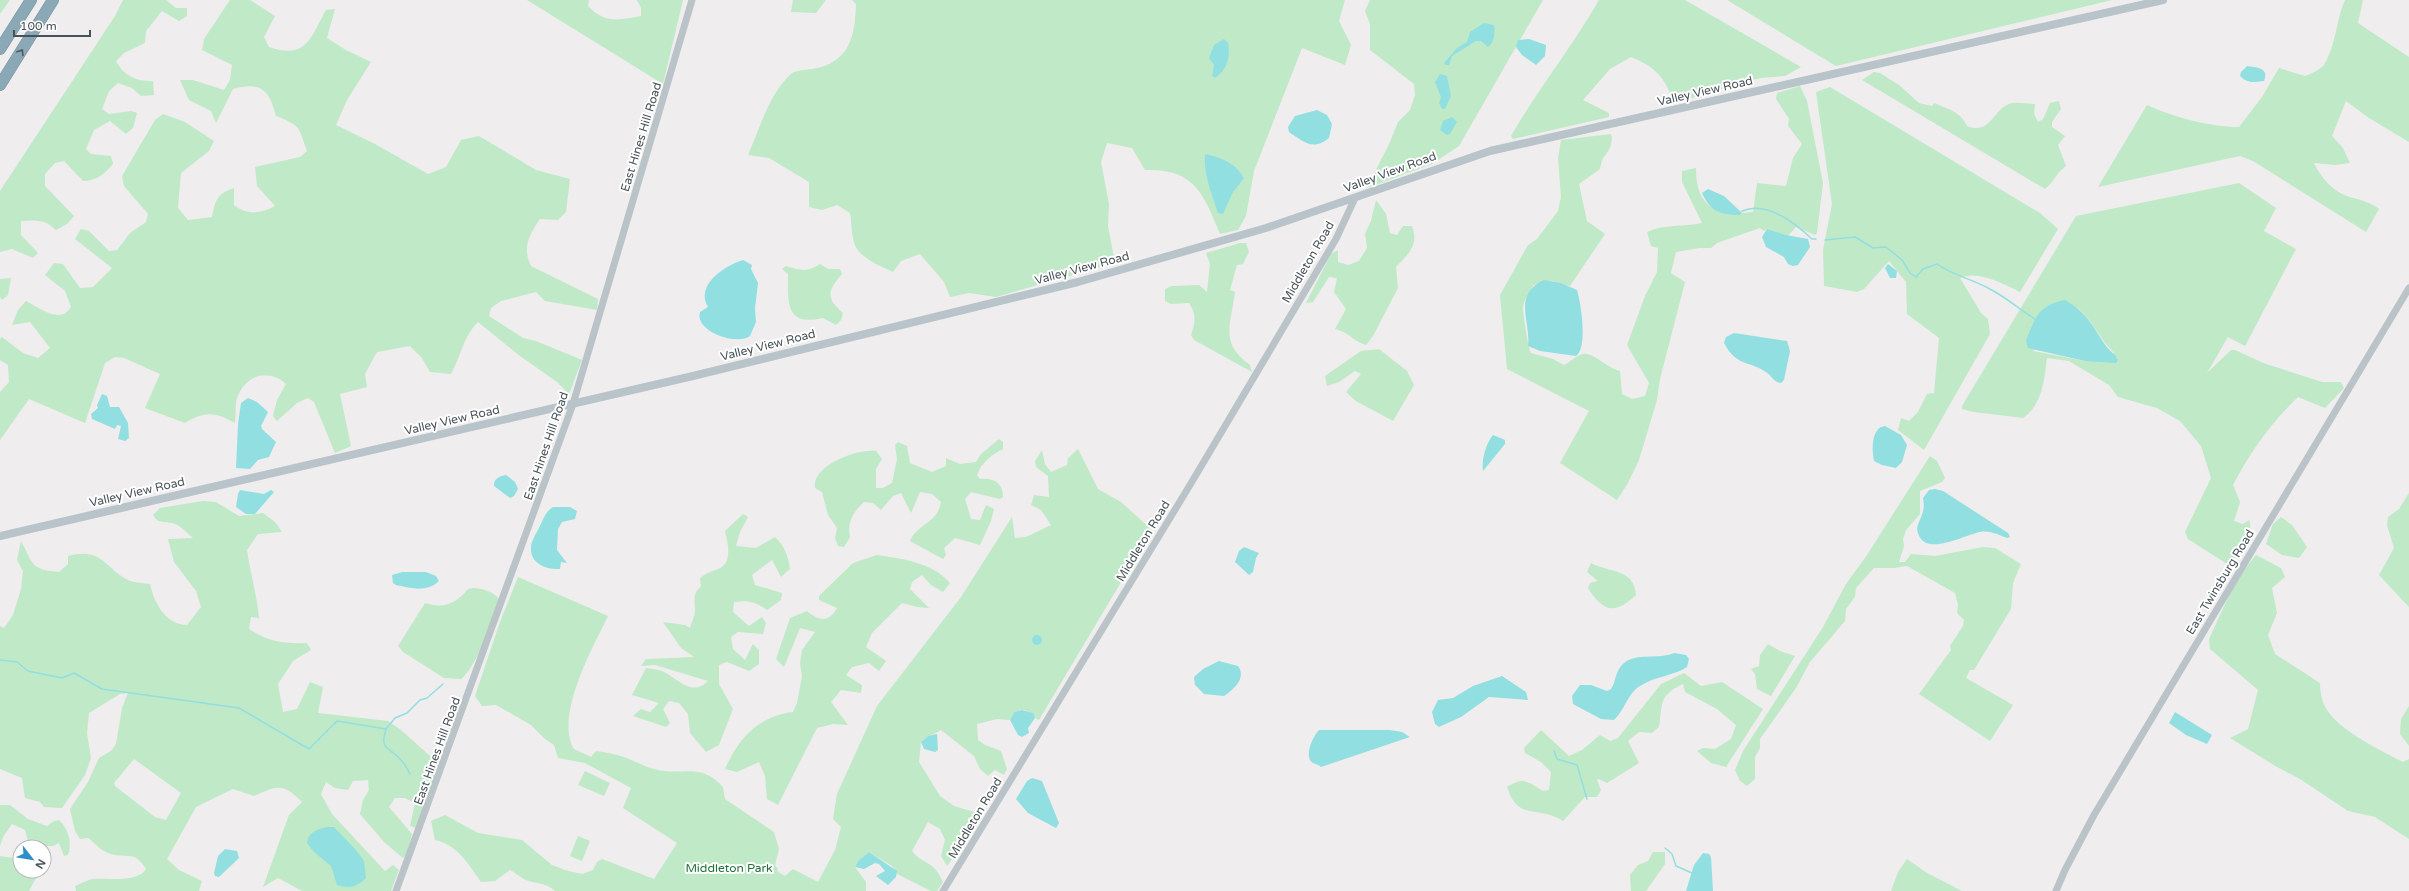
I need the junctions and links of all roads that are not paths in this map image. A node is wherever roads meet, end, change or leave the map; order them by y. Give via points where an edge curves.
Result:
1 (31, 0) edge
2 (53, 0) edge
3 (692, 0) edge
4 (2163, 0) edge
5 (0, 49) edge
6 (0, 85) edge
7 (1355, 198) junction
8 (2409, 288) edge
9 (573, 404) junction
10 (0, 536) edge
11 (396, 891) edge
12 (943, 891) edge
13 (2056, 891) edge

1 - 5 highway
6 -> 2 highway
3 - 9 street, East Hines Hill Road
4 - 7 main road, Valley View Road via 1516,145 1453,162
7 - 9 main road, Valley View Road via 1215,244 1078,282
7 - 12 street, Middleton Road via 1336,239 1190,485
8 - 13 street, East Twinsburg Road via 2079,841
9 - 10 main road, Valley View Road
9 - 11 street, East Hines Hill Road

